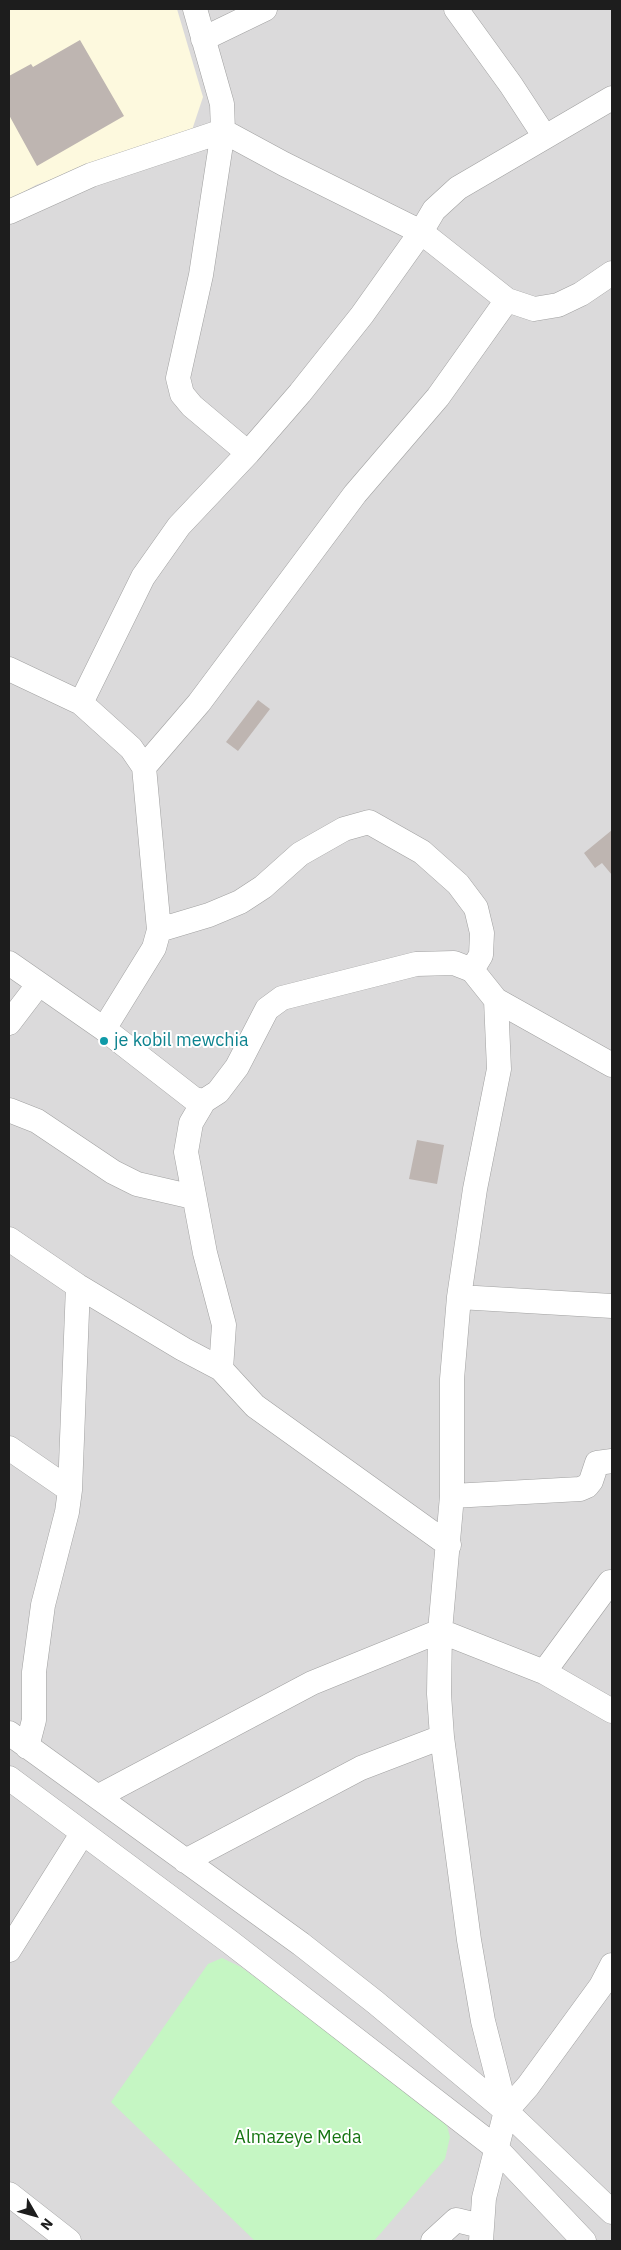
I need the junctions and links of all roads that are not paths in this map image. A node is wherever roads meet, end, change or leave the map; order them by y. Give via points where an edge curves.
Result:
1 (195, 9) edge
2 (265, 9) edge
3 (456, 9) edge
4 (204, 39) junction
5 (612, 98) edge
6 (223, 131) junction
7 (545, 137) junction
8 (9, 212) edge
9 (422, 232) junction
10 (612, 273) edge
11 (507, 300) junction
12 (248, 454) junction
13 (9, 669) edge
14 (81, 703) junction
15 (144, 767) junction
16 (159, 930) junction
17 (9, 963) edge
18 (472, 970) junction
19 (38, 984) junction
20 (496, 1000) junction
21 (9, 1023) edge
22 (104, 1029) junction
23 (612, 1065) edge
24 (204, 1101) junction
25 (9, 1110) edge
26 (193, 1198) junction
27 (9, 1239) edge
28 (78, 1286) junction
29 (459, 1297) junction
30 (612, 1306) edge
31 (221, 1369) junction
32 (9, 1448) edge
33 (612, 1461) edge
34 (70, 1490) junction
35 (452, 1496) junction
36 (449, 1545) junction
37 (610, 1582) dead end
38 (440, 1631) junction
39 (544, 1672) junction
40 (612, 1711) edge
41 (442, 1736) junction
42 (18, 1740) edge
43 (9, 1778) edge
44 (99, 1796) junction
45 (82, 1834) junction
46 (185, 1862) junction
47 (9, 1950) edge
48 (612, 1965) edge
49 (506, 2111) junction
50 (495, 2147) junction
51 (9, 2194) edge
52 (612, 2212) edge
53 (481, 2234) edge
54 (69, 2241) edge
55 (433, 2241) edge
56 (584, 2241) edge

1 - 4 street
2 - 4 street
3 - 7 street
4 - 6 street via 222,104
5 - 7 street
6 - 8 street via 92,175
6 - 9 street
6 - 12 street via 201,275 178,378 182,394 192,406
7 - 9 street via 458,188 434,210
9 - 11 street
9 - 12 street via 362,315
10 - 11 street via 558,305 534,309
11 - 15 street via 438,397 355,494 200,703
12 - 14 street via 179,526 143,577
13 - 14 street
14 - 15 street via 131,748
15 - 16 street
16 - 18 street via 240,902 263,887 300,854 344,829 369,822 422,852 458,884 476,908 482,933 481,955
16 - 22 street via 154,948
17 - 19 street
18 - 20 street
18 - 24 street via 454,963 416,964 282,998 268,1009 237,1067 218,1092
19 - 21 street
19 - 22 street
20 - 23 street
20 - 29 street via 499,1069 475,1189
22 - 24 street via 194,1099
24 - 26 street via 191,1123 186,1152
25 - 26 street via 37,1121 112,1172 137,1184
26 - 31 street via 224,1325
27 - 28 street
28 - 31 street
28 - 34 street
29 - 30 street
29 - 35 street via 452,1379
31 - 36 street via 255,1406
32 - 34 street
33 - 35 street via 596,1464 587,1486 580,1489
34 - 42 street via 43,1605 34,1672 34,1720
35 - 36 street
36 - 38 street
37 - 39 street
38 - 39 street
38 - 41 street
38 - 44 street via 312,1683
39 - 40 street
41 - 46 street via 361,1768
41 - 49 street via 483,2021
42 - 44 street
43 - 45 street
44 - 46 street
45 - 47 street
45 - 50 street via 230,1942
46 - 49 street via 323,1962
48 - 49 street via 601,1986
49 - 50 street
49 - 52 street
50 - 53 street via 484,2198
50 - 56 street
51 - 54 street
53 - 55 street via 456,2220

